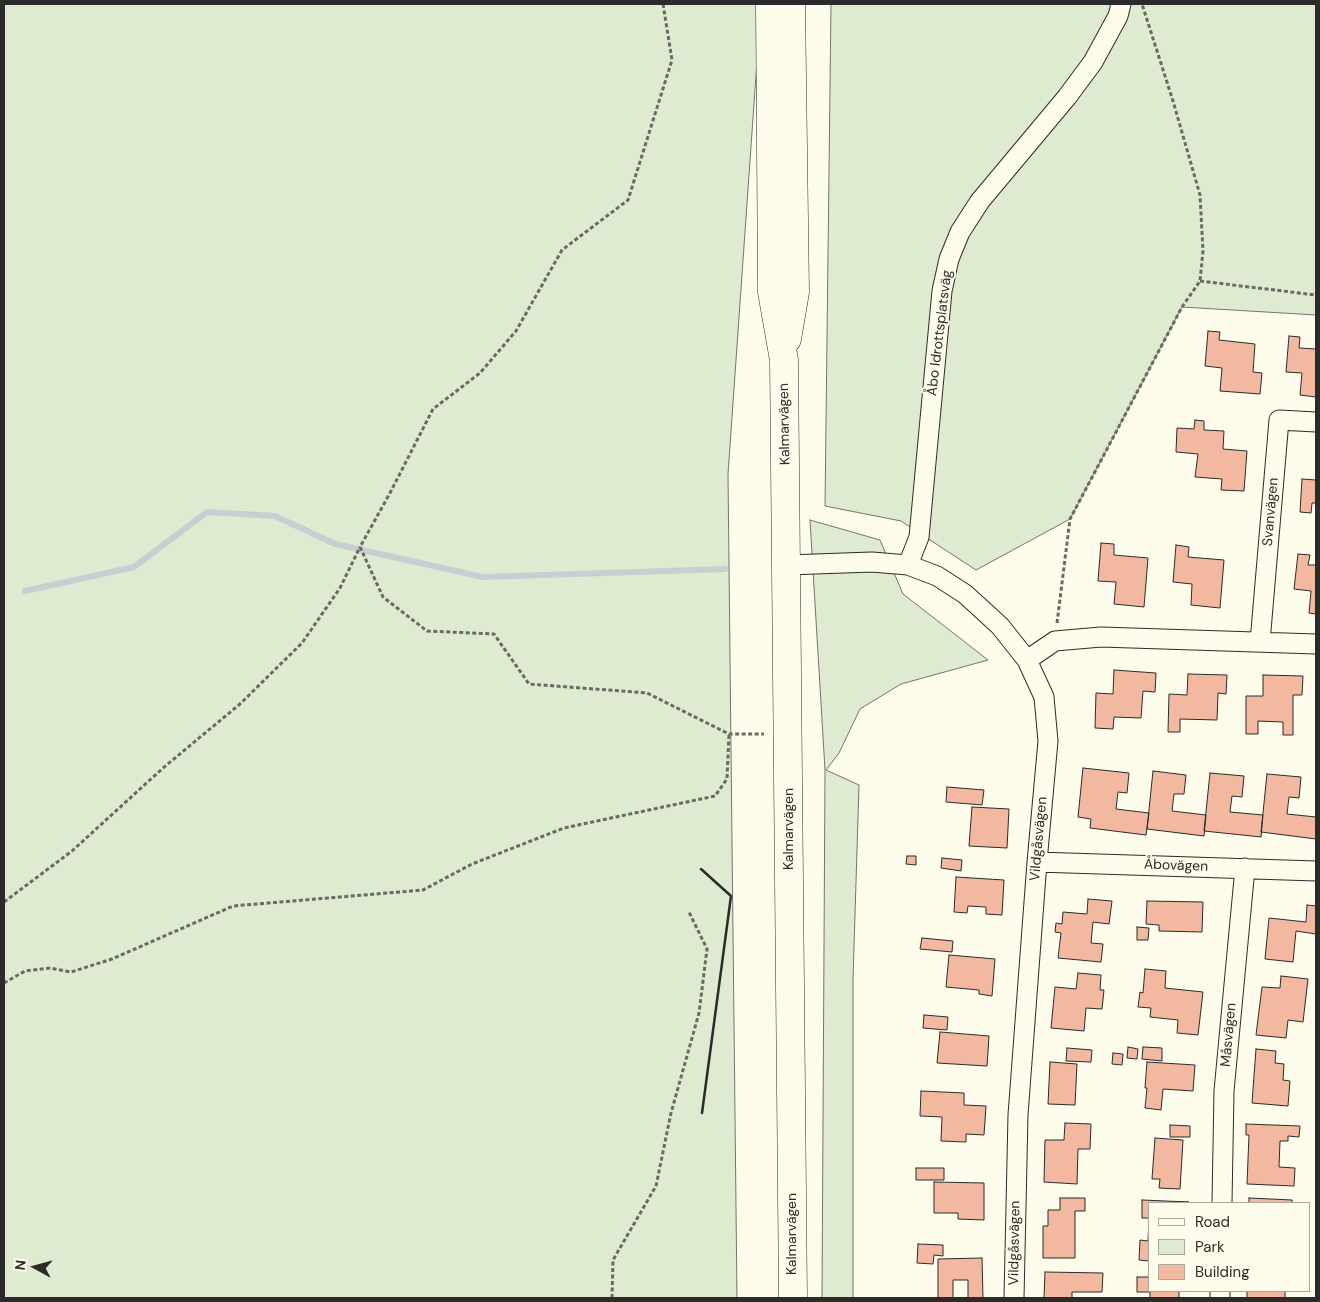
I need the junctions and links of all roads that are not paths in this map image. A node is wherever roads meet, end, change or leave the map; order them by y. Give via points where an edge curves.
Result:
1 (770, 4) edge
2 (791, 4) edge
3 (1121, 4) edge
4 (784, 360) junction
5 (1316, 422) edge
6 (787, 565) junction
7 (908, 565) junction
8 (1260, 642) junction
9 (1316, 644) edge
10 (1027, 660) junction
11 (1037, 862) junction
12 (1245, 868) junction
13 (1316, 871) edge
14 (1222, 1202) edge
15 (793, 1298) edge
16 (1014, 1298) edge

1 - 4 highway, Kalmarvägen via 772,292
2 - 4 highway, Kalmarvägen via 795,292
3 - 7 street, Åbo Idrottsplatsväg via 1118,16 1093,62 980,200 960,232 949,259 942,291 919,537
4 - 6 highway, Kalmarvägen
5 - 8 street, Svanvägen via 1279,420
6 - 7 street, Vildgåsvägen via 872,562
6 - 15 highway, Kalmarvägen
7 - 10 street, Vildgåsvägen via 937,576 964,594 1000,626
8 - 9 street
8 - 10 street via 1101,638 1055,641
10 - 11 street, Vildgåsvägen via 1044,697 1048,741
11 - 12 street, Åbovägen
11 - 16 street, Vildgåsvägen via 1018,1115
12 - 13 street, Åbovägen
12 - 14 street, Måsvägen via 1224,1091

